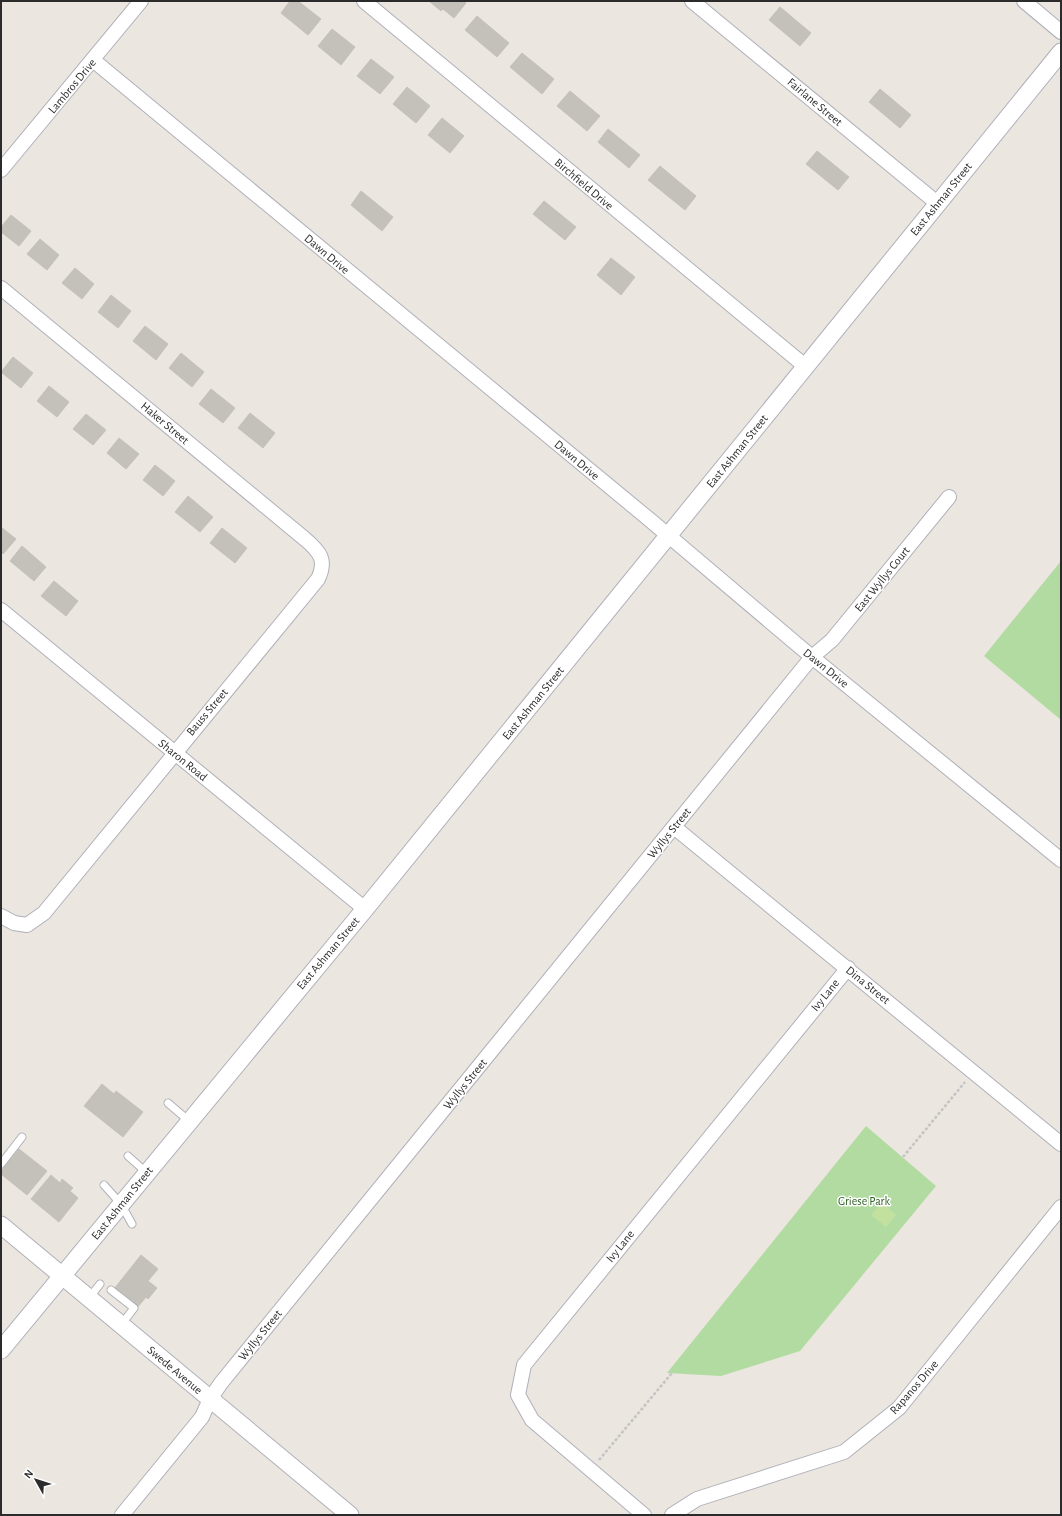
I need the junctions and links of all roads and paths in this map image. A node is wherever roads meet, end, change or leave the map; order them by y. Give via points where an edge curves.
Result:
1 (141, 1) edge
2 (364, 1) edge
3 (692, 1) edge
4 (1024, 1) edge
5 (1061, 32) edge
6 (1061, 52) edge
7 (93, 60) junction
8 (1, 170) edge
9 (937, 203) junction
10 (1, 288) edge
11 (805, 366) junction
12 (949, 497) dead end
13 (669, 536) junction
14 (322, 563) joint
15 (1, 610) edge
16 (812, 657) junction
17 (174, 753) junction
18 (674, 827) junction
19 (1061, 860) edge
20 (364, 909) junction
21 (1, 916) edge
22 (848, 968) junction
23 (974, 1071) junction
24 (168, 1103) dead end
25 (189, 1121) junction
26 (22, 1137) dead end
27 (1061, 1144) edge
28 (128, 1156) dead end
29 (902, 1157) dead end
30 (1, 1164) edge
31 (147, 1173) junction
32 (104, 1185) dead end
33 (121, 1204) junction
34 (1061, 1206) edge
35 (132, 1224) dead end
36 (1, 1225) edge
37 (62, 1276) junction
38 (100, 1284) dead end
39 (111, 1290) dead end
40 (89, 1298) junction
41 (121, 1325) junction
42 (1, 1350) edge
43 (672, 1373) dead end
44 (210, 1399) junction
45 (591, 1469) junction
46 (122, 1515) edge
47 (350, 1515) edge
48 (644, 1515) edge
49 (672, 1515) edge

1 - 7 street, Lambros Drive
2 - 11 street, Birchfield Drive
3 - 9 street, Fairlane Street
4 - 5 street
6 - 9 street, East Ashman Street
7 - 8 street, Lambros Drive
7 - 13 street, Dawn Drive
9 - 11 street, East Ashman Street
10 - 14 street, Haker Street via 310,543 320,554
11 - 13 street, East Ashman Street
12 - 16 street, East Wyllys Court via 832,640
13 - 16 street, Dawn Drive
13 - 20 street, East Ashman Street
14 - 17 street, Bauss Street via 318,578
15 - 17 street, Sharon Road
16 - 18 street, Wyllys Street
16 - 19 street, Dawn Drive
17 - 20 street, Sharon Road
17 - 21 street, Bauss Street via 44,913 27,924 14,923
18 - 22 street, Dina Street
18 - 44 street, Wyllys Street
20 - 25 street, East Ashman Street
22 - 23 street, Dina Street
22 - 45 street, Ivy Lane via 524,1365 518,1395 532,1420
23 - 27 street, Dina Street
23 - 29 path
24 - 25 lane
25 - 31 street, East Ashman Street
26 - 30 lane
28 - 31 lane
31 - 33 street, East Ashman Street
32 - 33 lane
33 - 35 lane
33 - 37 street, East Ashman Street
34 - 49 street, Rapanos Drive via 899,1408 844,1452 697,1499
36 - 37 street, Swede Avenue
37 - 40 street, Swede Avenue
37 - 42 street, East Ashman Street
38 - 40 lane
39 - 41 lane via 134,1308
40 - 41 street, Swede Avenue
41 - 44 street, Swede Avenue
43 - 45 path
44 - 46 street, Wyllys Street via 202,1418
44 - 47 street, Swede Avenue
45 - 48 street, Ivy Lane

